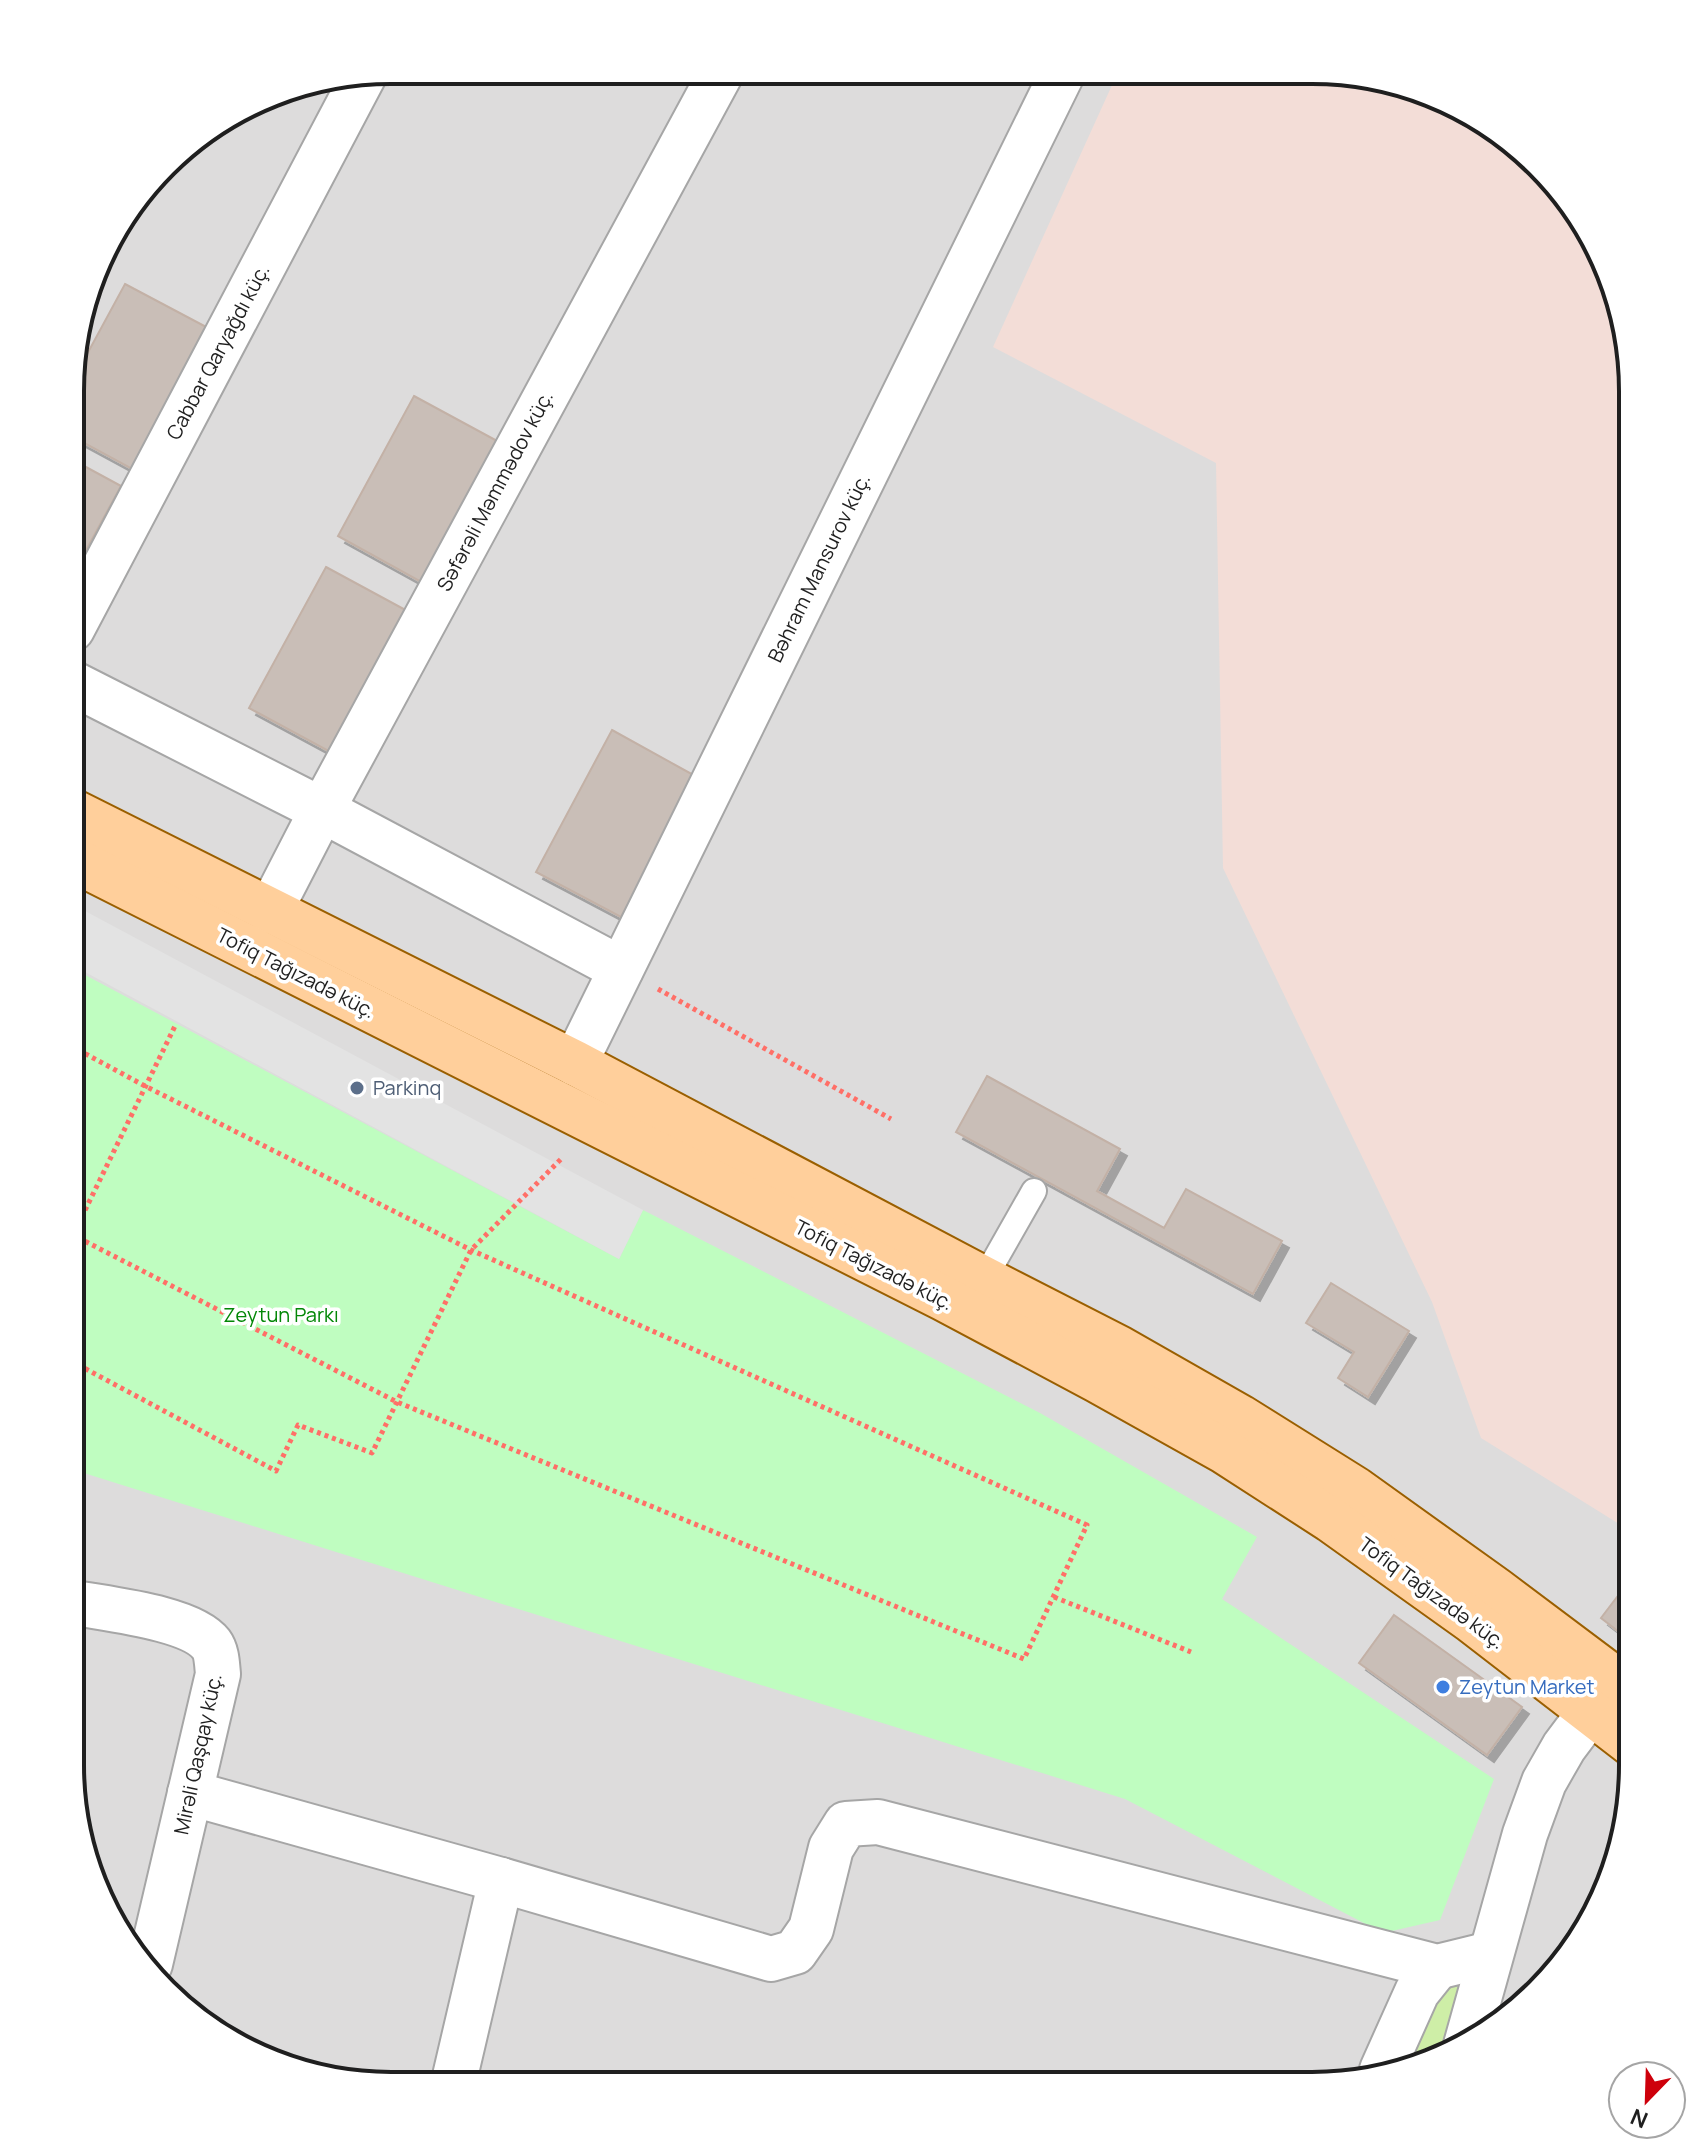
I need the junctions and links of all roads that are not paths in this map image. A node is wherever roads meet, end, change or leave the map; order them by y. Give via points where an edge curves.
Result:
1 (715, 84) edge
2 (1057, 84) edge
3 (358, 86) edge
4 (84, 606) edge
5 (84, 689) edge
6 (322, 810) junction
7 (84, 817) edge
8 (84, 865) edge
9 (270, 911) junction
10 (621, 969) junction
11 (575, 1063) junction
12 (1034, 1191) dead end
13 (984, 1279) junction
14 (84, 1605) edge
15 (1619, 1682) edge
16 (1591, 1711) junction
17 (1619, 1734) edge
18 (190, 1793) junction
19 (501, 1880) junction
20 (1490, 1954) junction
21 (152, 1957) edge
22 (1437, 1967) junction
23 (1470, 2028) edge
24 (1385, 2063) edge
25 (456, 2072) edge

1 - 6 street, Səfərəli Məmmədov küç.
2 - 10 street, Bəhram Mansurov küç.
3 - 4 street, Cabbar Qaryağdı küç.
5 - 6 street
6 - 9 street, Səfərəli Məmmədov küç.
6 - 10 street
7 - 9 main road, Tofiq Tağızadə küç.
8 - 16 main road, Tofiq Tağızadə küç. via 943,1298 1224,1451 1331,1520
9 - 11 main road, Tofiq Tağızadə küç.
10 - 11 street, Bəhram Mansurov küç.
11 - 13 main road, Tofiq Tağızadə küç.
12 - 13 lane
13 - 15 main road, Tofiq Tağızadə küç. via 1119,1348 1355,1489
14 - 18 street, Mirəli Qaşqay küç. via 171,1622 200,1633 214,1647 218,1674
16 - 17 main road, Tofiq Tağızadə küç.
16 - 20 street via 1544,1782
18 - 19 street
18 - 21 street, Mirəli Qaşqay küç.
19 - 22 street via 771,1959 795,1952 811,1929 831,1848 846,1824 878,1822
19 - 25 street
20 - 22 street
20 - 23 street
22 - 24 street via 1417,1992

